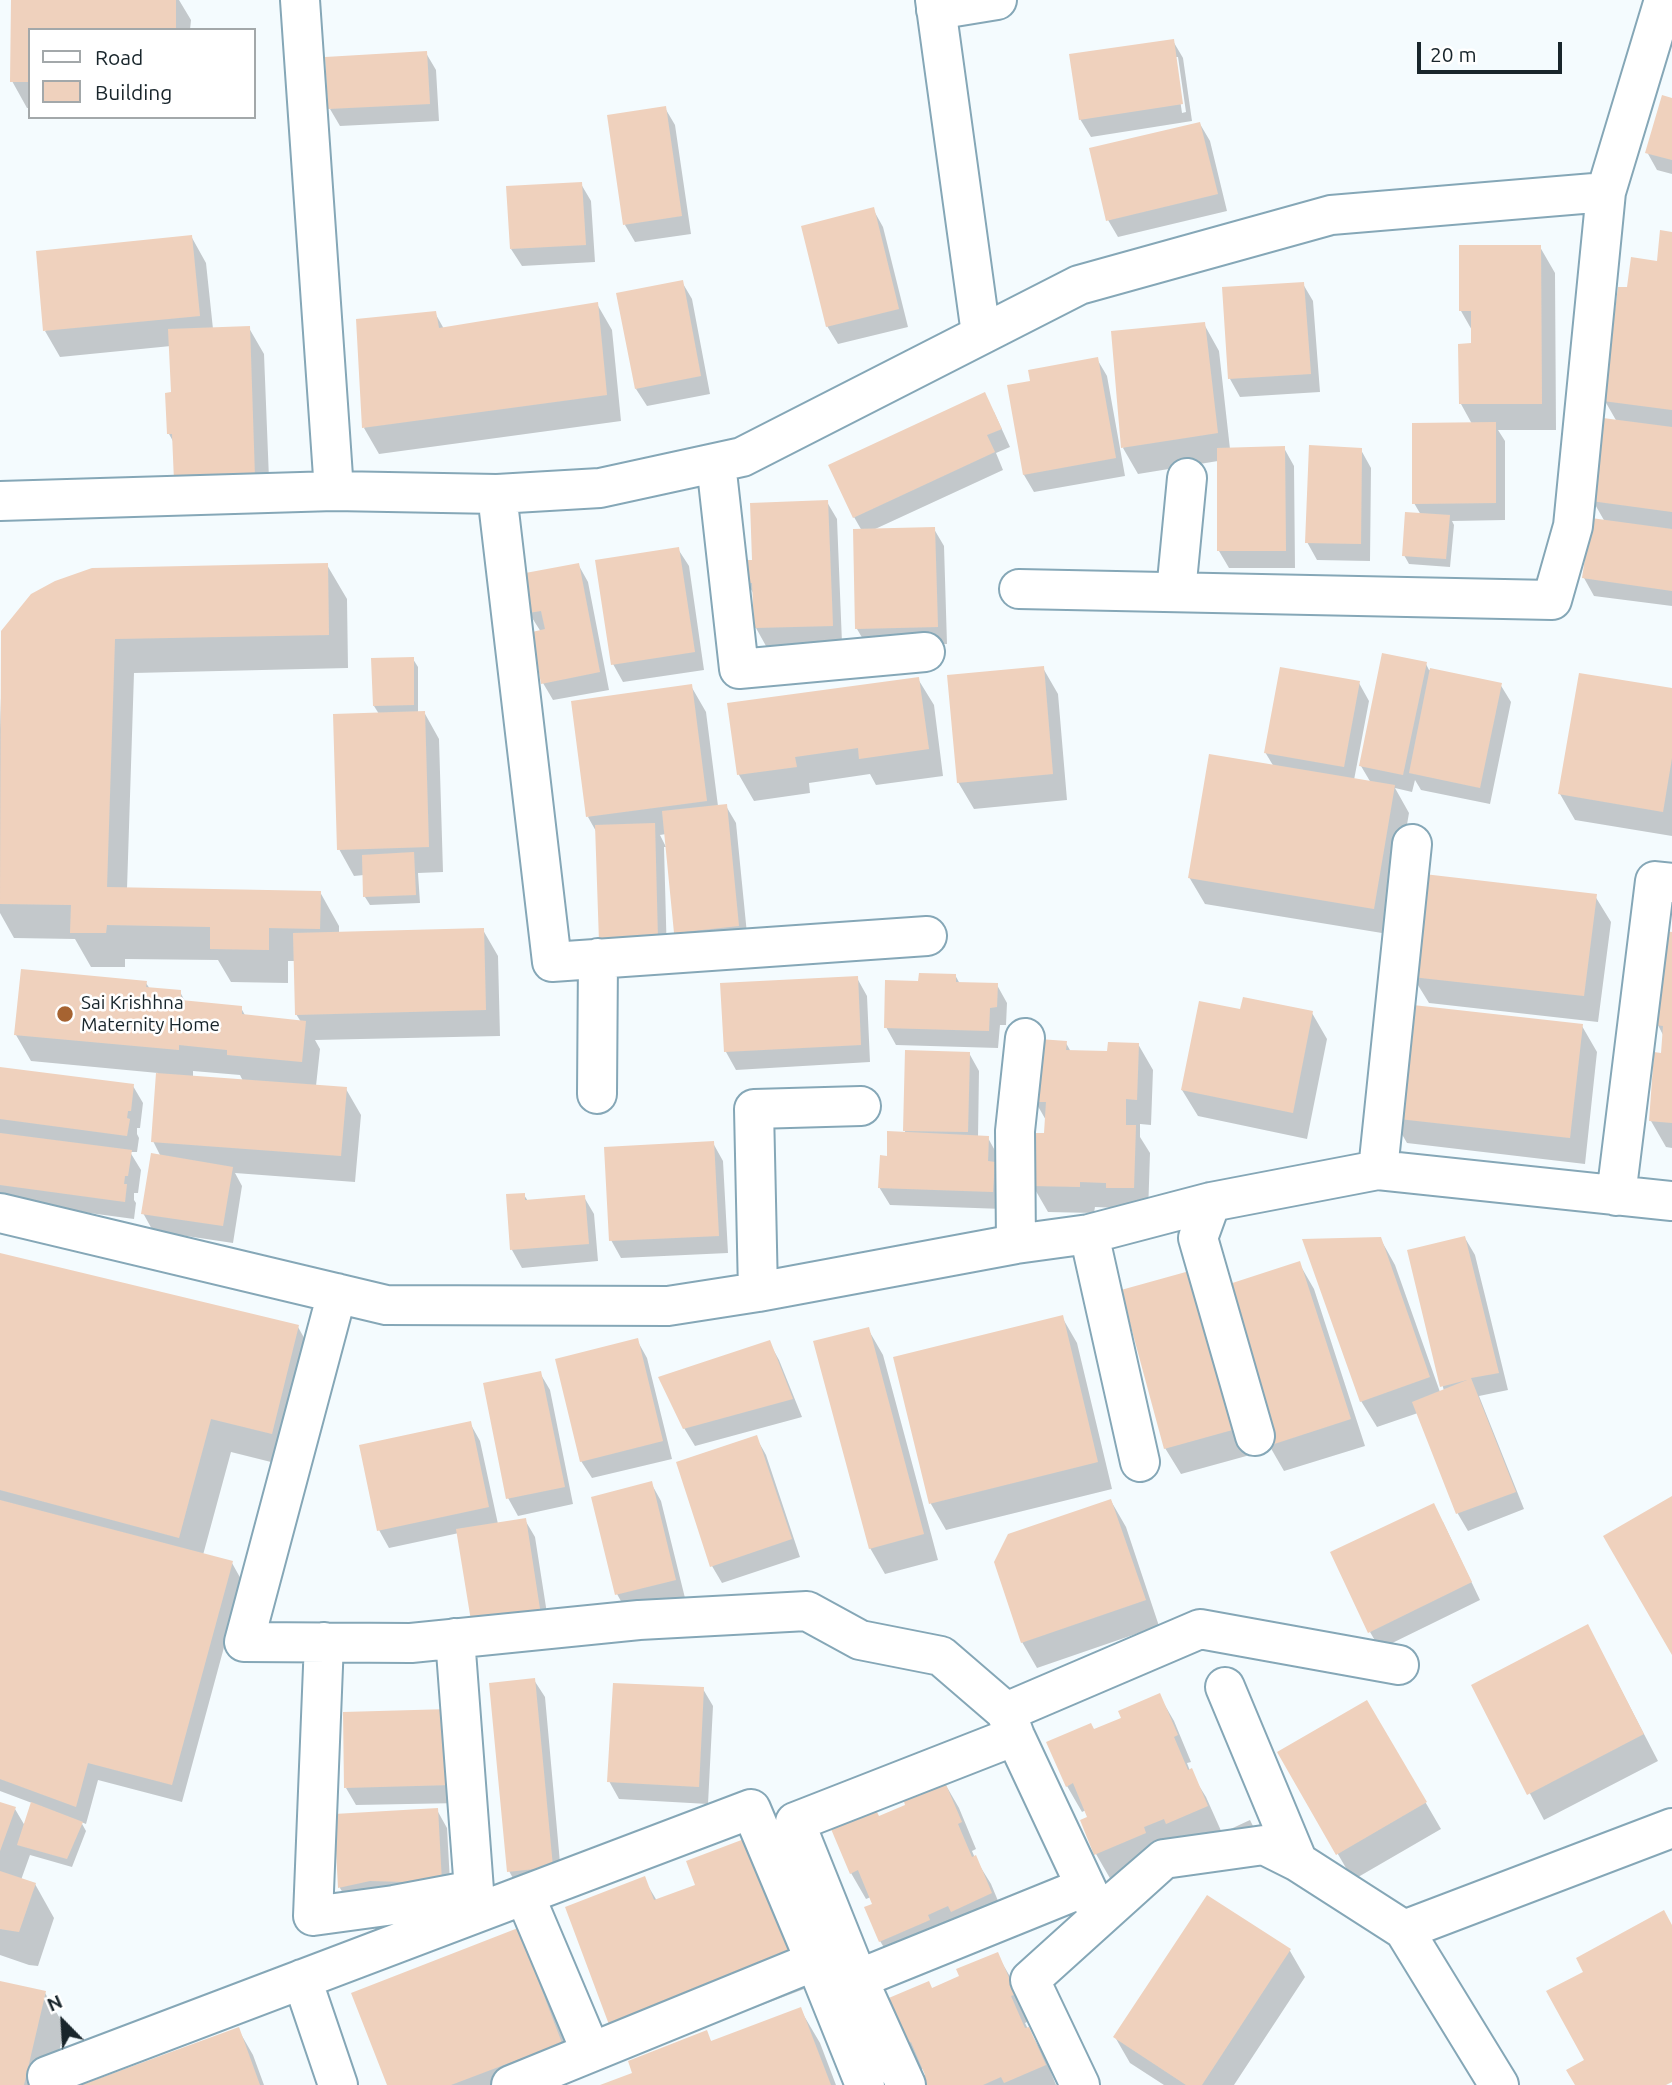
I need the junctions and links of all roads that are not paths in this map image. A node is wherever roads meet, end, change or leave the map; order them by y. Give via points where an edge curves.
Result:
1 (300, 0) edge
2 (997, 0) edge
3 (1664, 0) edge
4 (936, 5) edge
5 (1606, 192) junction
6 (981, 334) junction
7 (716, 463) junction
8 (1187, 478) dead end
9 (334, 491) junction
10 (497, 494) junction
11 (0, 501) edge
12 (1019, 589) dead end
13 (1177, 592) junction
14 (925, 652) dead end
15 (1412, 844) dead end
16 (1672, 883) edge
17 (927, 936) dead end
18 (598, 958) junction
19 (1025, 1038) dead end
20 (597, 1094) dead end
21 (861, 1105) dead end
22 (1378, 1170) junction
23 (1616, 1196) junction
24 (1672, 1201) edge
25 (1211, 1202) junction
26 (0, 1213) edge
27 (1090, 1234) junction
28 (1016, 1244) junction
29 (758, 1292) junction
30 (337, 1293) junction
31 (1255, 1436) dead end
32 (1140, 1462) dead end
33 (455, 1638) junction
34 (324, 1642) junction
35 (1399, 1665) dead end
36 (1225, 1687) dead end
37 (1011, 1724) junction
38 (1672, 1828) edge
39 (1164, 1859) junction
40 (1298, 1862) junction
41 (1085, 1887) junction
42 (525, 1896) junction
43 (1404, 1930) junction
44 (816, 1961) junction
45 (302, 1979) junction
46 (858, 1979) junction
47 (591, 2052) junction
48 (50, 2085) edge
49 (338, 2085) edge
50 (511, 2085) edge
51 (865, 2085) edge
52 (906, 2085) edge
53 (1080, 2085) edge
54 (1499, 2085) edge

1 - 9 street
2 - 4 street
3 - 5 street
4 - 6 street
5 - 6 street via 1331,215 1079,285
5 - 13 street via 1573,526 1552,600
6 - 7 street via 742,457
7 - 10 street via 600,488
7 - 14 street via 739,669
8 - 13 street
9 - 10 street
9 - 11 street
10 - 18 street via 552,961
12 - 13 street
15 - 22 street
16 - 23 street via 1655,881
17 - 18 street
18 - 20 street
19 - 28 street via 1015,1131
21 - 29 street via 754,1109
22 - 23 street
22 - 25 street
23 - 24 street
25 - 27 street
25 - 31 street via 1198,1238
26 - 30 street
27 - 28 street
27 - 32 street
28 - 29 street
29 - 30 street via 668,1306 386,1305
30 - 34 street via 244,1642
33 - 34 street via 411,1643
33 - 34 street via 474,1890 313,1916
33 - 37 street via 639,1620 807,1611 860,1640 941,1656
35 - 37 street via 1200,1629
36 - 40 street
37 - 41 street
37 - 46 street via 795,1822
38 - 43 street
39 - 40 street via 1264,1845
39 - 41 street via 1100,1915
39 - 53 street via 1030,1980
40 - 43 street
41 - 46 street
42 - 44 street via 751,1809
42 - 45 street
42 - 47 street
43 - 54 street
44 - 47 street
44 - 51 street
45 - 48 street via 47,2076
45 - 49 street
46 - 52 street
47 - 50 street

